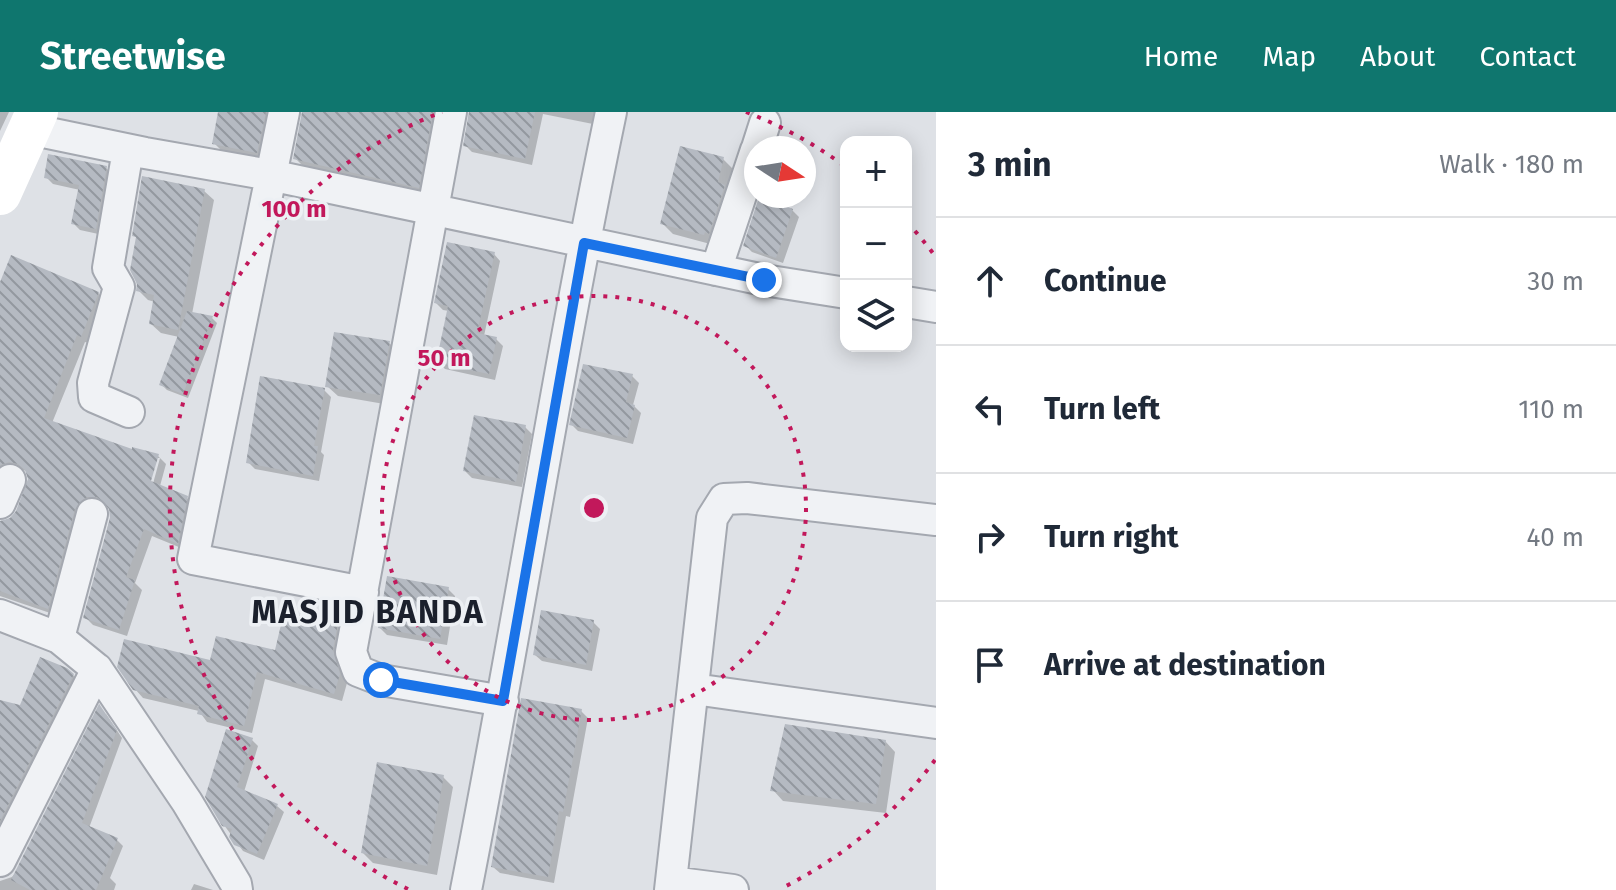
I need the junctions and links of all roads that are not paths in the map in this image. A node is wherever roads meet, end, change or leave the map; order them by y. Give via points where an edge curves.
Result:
1 (284, 112) edge
2 (451, 112) edge
3 (611, 112) edge
4 (33, 121) edge
5 (128, 150) junction
6 (270, 175) junction
7 (744, 185) edge
8 (0, 194) edge
9 (433, 211) junction
10 (584, 243) junction
11 (716, 270) junction
12 (840, 292) edge
13 (912, 303) edge
14 (936, 307) edge
15 (129, 412) dead end
16 (92, 514) dead end
17 (936, 520) edge
18 (363, 592) junction
19 (0, 615) edge
20 (59, 638) junction
21 (97, 669) junction
22 (694, 689) junction
23 (503, 701) junction
24 (936, 723) edge
25 (0, 861) edge
26 (671, 886) edge
27 (237, 890) edge
28 (466, 890) edge
29 (733, 890) edge

1 - 6 street
2 - 9 street
3 - 10 street
4 - 5 street
4 - 8 main road
5 - 6 street
5 - 15 street via 108,268 119,287 93,383 94,397
6 - 9 street
6 - 18 street via 193,559
7 - 11 street
9 - 10 street
9 - 18 street
10 - 11 street
10 - 23 street
11 - 12 street
13 - 14 street
16 - 20 street
17 - 22 street via 724,499 712,518
18 - 23 street via 351,652 358,671 381,680
19 - 20 street
20 - 21 street
21 - 25 street
21 - 27 street via 187,802
22 - 24 street
22 - 26 street
23 - 28 street
26 - 29 street

